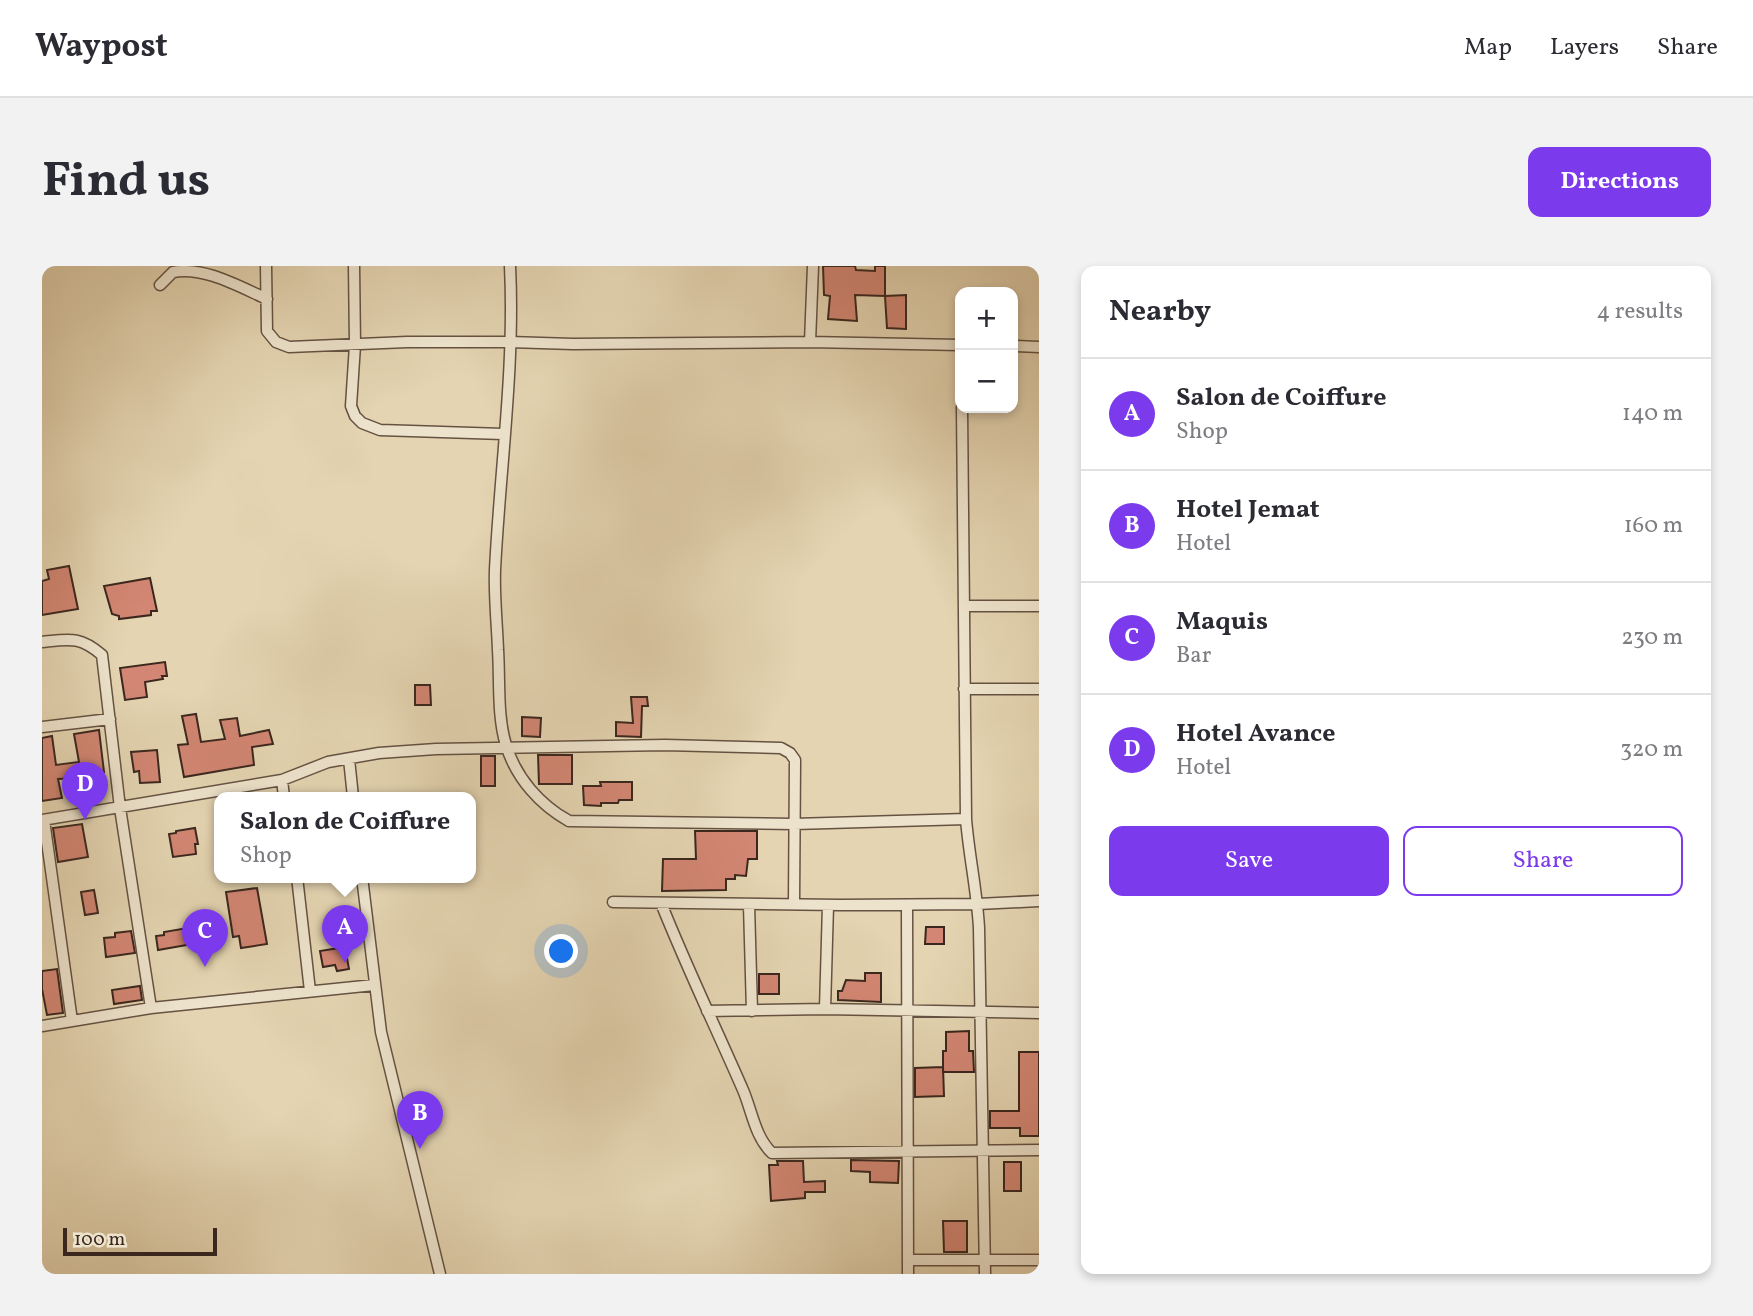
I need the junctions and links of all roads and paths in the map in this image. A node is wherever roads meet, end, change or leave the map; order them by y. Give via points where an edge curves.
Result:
1 (267, 266) edge
2 (354, 266) edge
3 (510, 266) edge
4 (813, 266) edge
5 (160, 285) dead end
6 (267, 299) junction
7 (509, 342) junction
8 (810, 342) junction
9 (355, 345) junction
10 (955, 345) edge
11 (1018, 346) edge
12 (1039, 347) edge
13 (962, 413) edge
14 (503, 434) junction
15 (964, 606) junction
16 (1039, 606) edge
17 (42, 642) edge
18 (964, 689) junction
19 (1039, 689) edge
20 (110, 719) junction
21 (42, 727) edge
22 (507, 747) junction
23 (349, 758) junction
24 (282, 780) junction
25 (284, 792) edge
26 (352, 792) edge
27 (120, 808) junction
28 (43, 820) edge
29 (966, 820) junction
30 (794, 824) junction
31 (298, 883) edge
32 (363, 883) edge
33 (1039, 901) edge
34 (613, 902) dead end
35 (661, 903) junction
36 (794, 904) junction
37 (978, 904) junction
38 (749, 905) junction
39 (828, 905) junction
40 (907, 905) junction
41 (374, 985) junction
42 (310, 991) junction
43 (151, 1008) junction
44 (825, 1009) junction
45 (707, 1011) junction
46 (752, 1011) junction
47 (906, 1011) junction
48 (981, 1011) junction
49 (1039, 1013) edge
50 (72, 1021) junction
51 (42, 1026) edge
52 (984, 1150) junction
53 (1039, 1150) edge
54 (908, 1151) junction
55 (908, 1260) junction
56 (985, 1261) junction
57 (1039, 1261) edge
58 (440, 1274) edge
59 (908, 1274) edge
60 (985, 1274) edge

1 - 6 street
2 - 9 street
3 - 7 street
4 - 8 street
5 - 6 street via 173,272 197,271
6 - 9 street via 267,331 276,342 289,347
7 - 8 street
7 - 9 street
7 - 14 street
8 - 10 street
9 - 14 street via 351,406 362,424 380,430
11 - 12 street
13 - 15 street
14 - 22 street via 495,572 500,698
15 - 16 street
15 - 18 street
17 - 20 street via 88,642 102,655
18 - 19 street
18 - 29 street
20 - 21 street
20 - 27 street
22 - 23 street
22 - 30 street via 541,803 569,821
22 - 30 street via 664,744 781,748 794,760
23 - 24 street
23 - 26 street
24 - 25 street
24 - 27 street
27 - 28 street
27 - 43 street
28 - 50 street
29 - 30 street
29 - 37 street
30 - 36 street
31 - 42 street
32 - 41 street
33 - 37 street
34 - 35 street
35 - 38 street
35 - 45 street
36 - 38 street
36 - 39 street
37 - 40 street
37 - 48 street
38 - 46 street
39 - 40 street
39 - 44 street
40 - 47 street
41 - 42 street
41 - 58 street via 381,1032
42 - 43 street
43 - 50 street
44 - 46 street
44 - 47 street
45 - 46 street
45 - 54 street via 761,1141 772,1153
47 - 48 street
47 - 54 street
48 - 49 street
48 - 52 street
50 - 51 street
52 - 53 street
52 - 54 street
52 - 56 street
54 - 55 street
55 - 56 street
55 - 59 street
56 - 57 street
56 - 60 street

